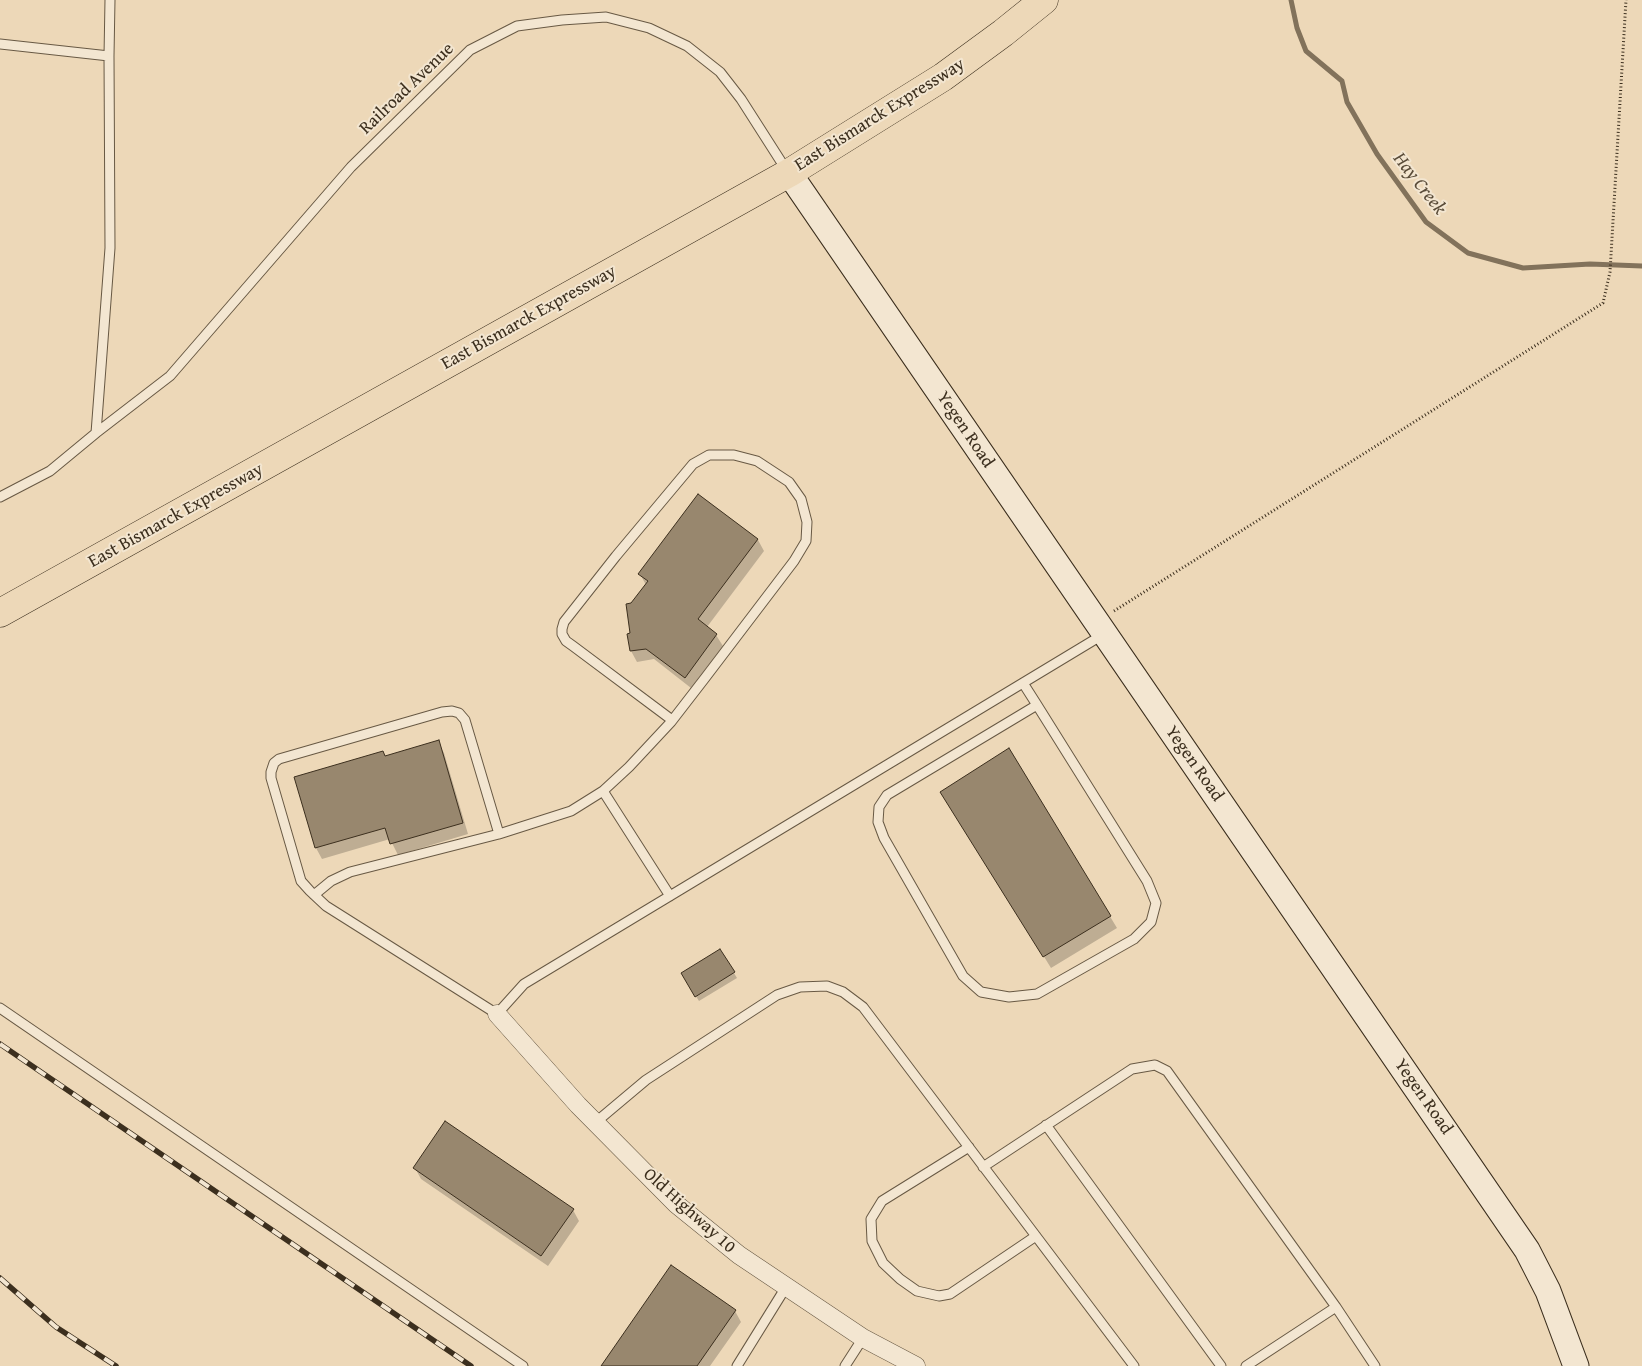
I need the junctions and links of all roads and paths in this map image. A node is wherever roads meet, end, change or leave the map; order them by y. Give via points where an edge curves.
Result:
1 (110, 0) edge
2 (1044, 0) edge
3 (1626, 0) edge
4 (0, 44) edge
5 (109, 56) junction
6 (789, 173) junction
7 (96, 433) junction
8 (0, 497) edge
9 (0, 613) edge
10 (1100, 628) junction
11 (1023, 683) junction
12 (1038, 705) junction
13 (672, 720) junction
14 (603, 791) junction
15 (499, 834) junction
16 (314, 895) junction
17 (670, 896) junction
18 (0, 1008) edge
19 (497, 1014) junction
20 (596, 1122) junction
21 (1046, 1125) junction
22 (969, 1147) junction
23 (984, 1166) junction
24 (1036, 1236) junction
25 (786, 1287) junction
26 (1336, 1307) junction
27 (864, 1338) junction
28 (523, 1366) edge
29 (737, 1366) edge
30 (845, 1366) edge
31 (916, 1366) edge
32 (1134, 1366) edge
33 (1221, 1366) edge
34 (1246, 1366) edge
35 (1376, 1366) edge
36 (1576, 1366) edge

1 - 5 lane
2 - 6 main road, East Bismarck Expressway via 943,77
3 - 10 path via 1610,272 1603,303
4 - 5 lane
5 - 7 lane via 110,248
6 - 7 lane, Railroad Avenue via 720,72 687,46 649,28 606,17 517,26 470,50 351,166 170,376
6 - 9 main road, East Bismarck Expressway
6 - 10 street, Yegen Road
7 - 8 lane, Railroad Avenue via 50,471
10 - 11 lane
10 - 36 street, Yegen Road via 1527,1250 1548,1291
11 - 12 lane
11 - 17 lane
12 - 12 lane via 1147,881 1156,903 1151,922 1134,939 1037,994 1009,998 981,992 963,976 884,838 878,822 879,807 887,795
13 - 13 lane via 806,541 807,522 801,499 789,482 757,461 734,455 709,455 693,464 616,556 562,628 566,641
13 - 14 lane
14 - 15 lane via 571,811
14 - 17 lane
15 - 16 lane via 350,872 331,881
15 - 16 lane via 466,720 459,713 442,712 279,759 274,764 271,778 301,881
16 - 19 lane via 326,906
17 - 19 lane via 524,984
18 - 28 lane
19 - 20 street, Old Highway 10
20 - 22 lane via 646,1080 777,995 800,987 826,986 843,992 863,1007
20 - 25 street, Old Highway 10 via 676,1204 738,1255
21 - 23 lane
21 - 26 lane via 1132,1069 1155,1066 1163,1069
21 - 33 lane
22 - 23 lane
22 - 24 lane via 882,1201 871,1219 872,1241 883,1263 917,1291 939,1296 950,1294
23 - 24 lane
24 - 32 lane
25 - 27 street, Old Highway 10
25 - 29 lane
26 - 34 lane
26 - 35 lane
27 - 30 lane
27 - 31 street, Old Highway 10

